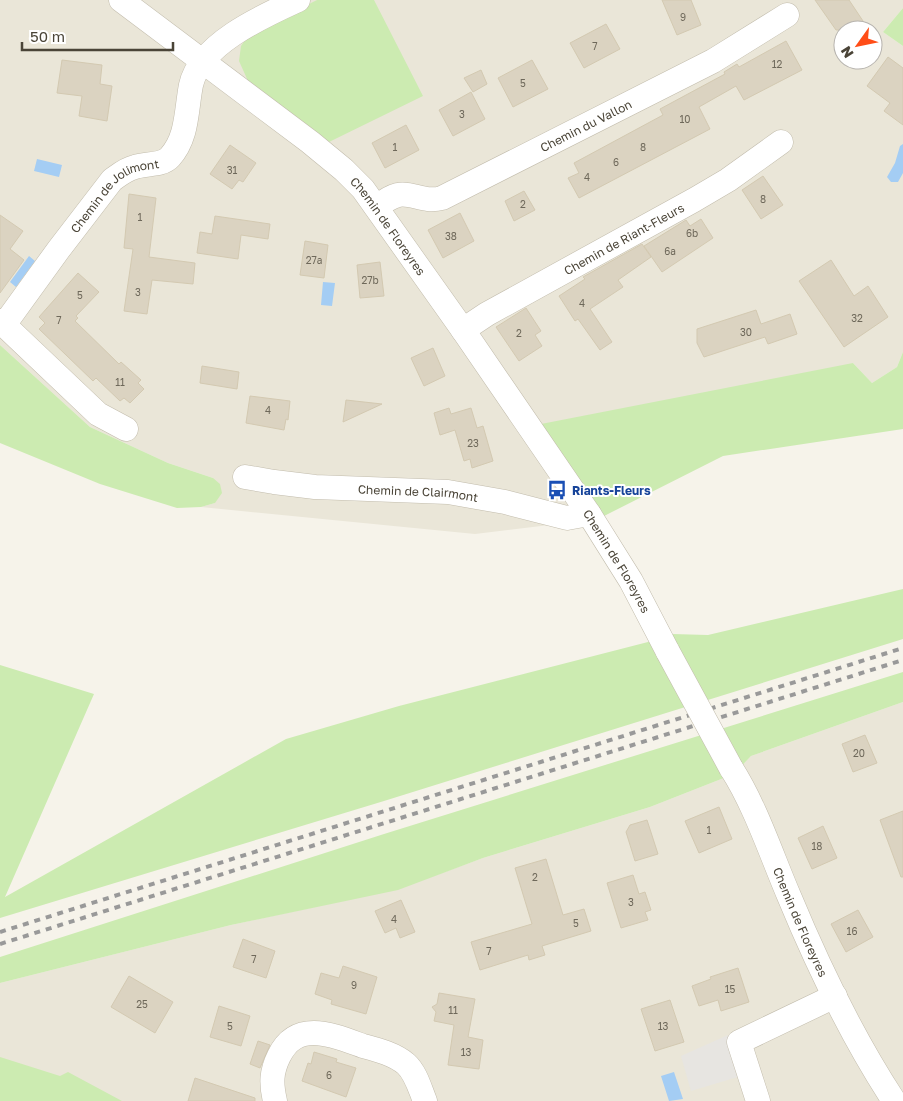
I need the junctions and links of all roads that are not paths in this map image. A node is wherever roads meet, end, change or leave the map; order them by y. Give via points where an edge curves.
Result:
1 (122, 0) edge
2 (298, 0) edge
3 (787, 15) dead end
4 (203, 62) junction
5 (781, 142) dead end
6 (377, 207) junction
7 (2, 323) edge
8 (463, 330) junction
9 (126, 429) dead end
10 (245, 477) dead end
11 (589, 514) junction
12 (835, 996) junction
13 (275, 1101) edge
14 (425, 1101) edge
15 (758, 1101) edge
16 (894, 1101) edge

1 - 4 street, Chemin de Floreyres
2 - 4 street, Chemin de Jolimont via 240,30
3 - 6 street, Chemin du Vallon via 719,57 442,198 429,200 400,194
4 - 6 street, Chemin de Floreyres via 344,170
4 - 7 street, Chemin de Jolimont via 191,83 185,128 178,148 168,159 135,167 112,180
5 - 8 street, Chemin de Riant-Fleurs via 728,180
6 - 8 street, Chemin de Floreyres
7 - 9 street, Chemin de Jolimont via 98,414
8 - 11 street, Chemin de Floreyres
10 - 11 street, Chemin de Clairmont via 315,487 448,492 567,518
11 - 12 street, Chemin de Floreyres, bridge via 631,581 746,795
12 - 15 street via 738,1042
12 - 16 street, Chemin de Floreyres
13 - 14 street via 271,1081 283,1048 300,1035 314,1033 336,1036 395,1056 412,1070

